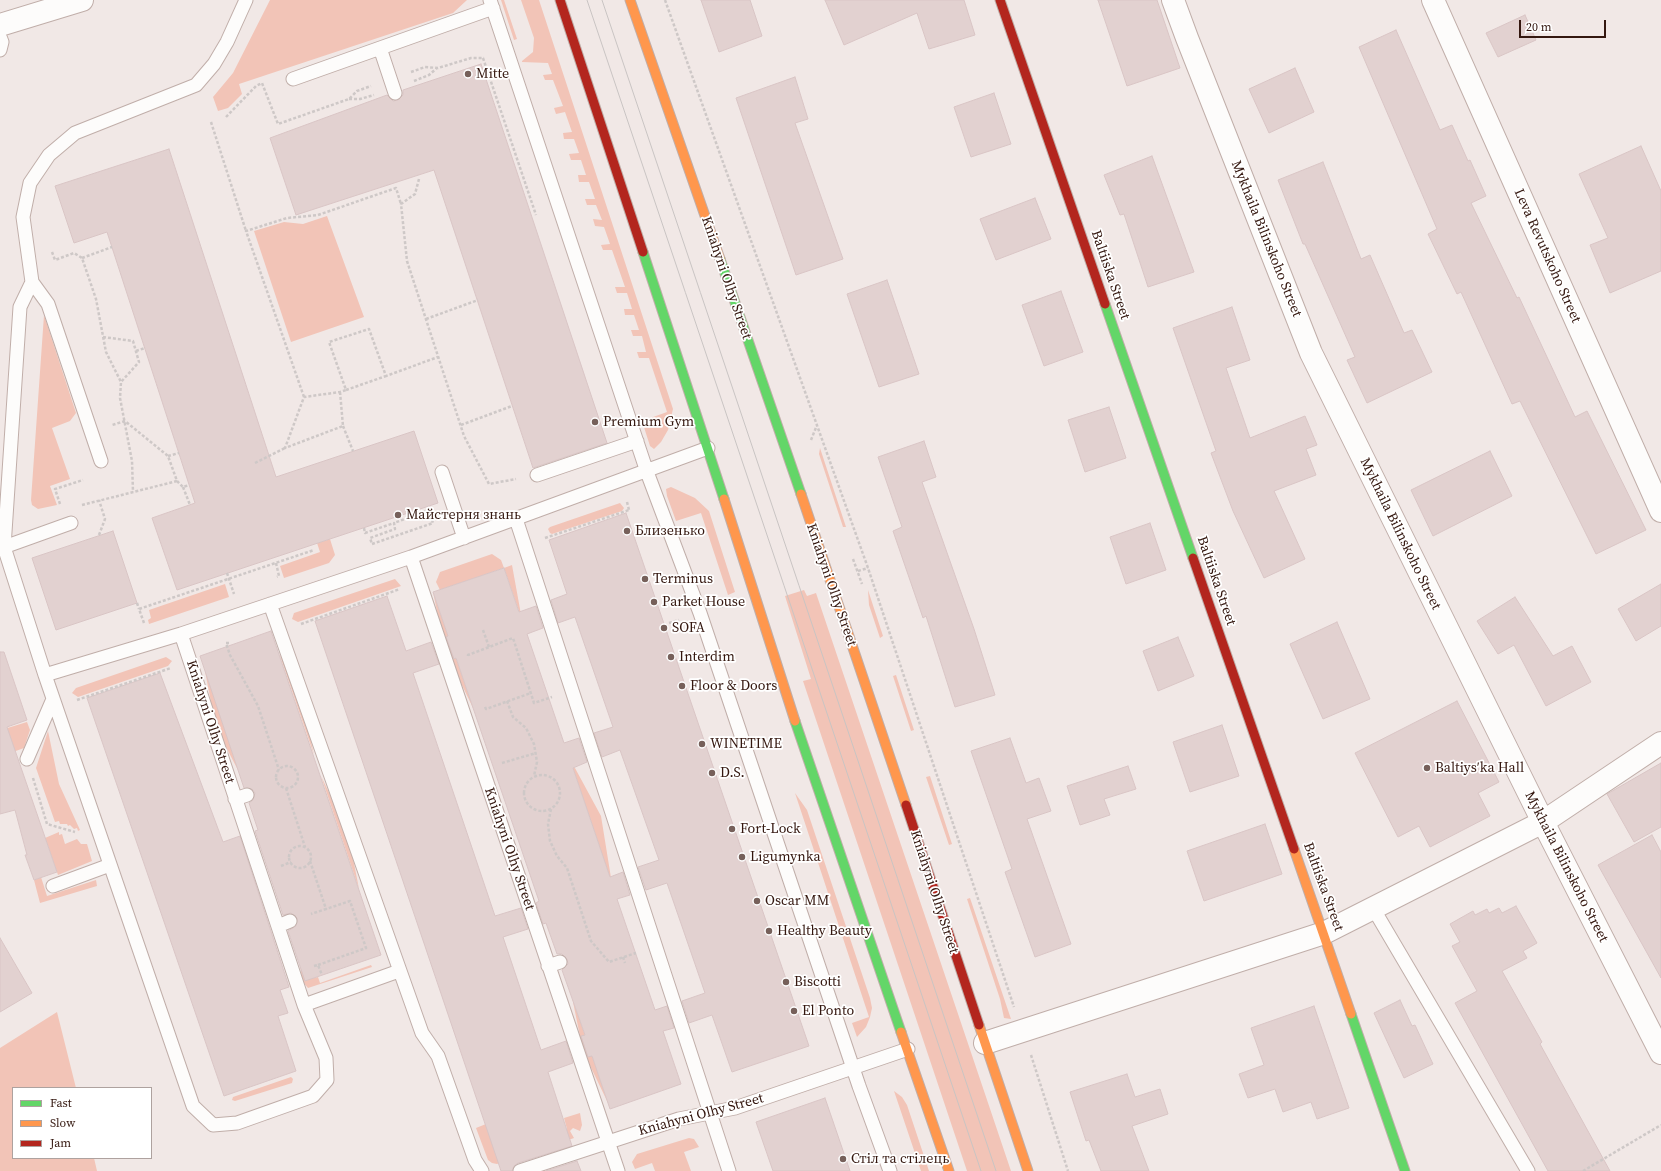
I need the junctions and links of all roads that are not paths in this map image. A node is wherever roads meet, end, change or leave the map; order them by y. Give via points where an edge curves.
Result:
1 (82, 0) edge
2 (246, 0) edge
3 (560, 0) edge
4 (630, 0) edge
5 (1000, 0) edge
6 (1173, 0) edge
7 (1433, 0) edge
8 (491, 4) edge
9 (0, 25) edge
10 (0, 37) edge
11 (380, 48) junction
12 (0, 50) edge
13 (292, 79) dead end
14 (395, 93) dead end
15 (32, 282) junction
16 (637, 440) junction
17 (708, 448) junction
18 (101, 461) dead end
19 (442, 472) dead end
20 (647, 472) junction
21 (537, 475) road end
22 (1661, 511) edge
23 (516, 519) junction
24 (71, 523) dead end
25 (464, 538) junction
26 (4, 548) junction
27 (411, 557) junction
28 (270, 604) junction
29 (181, 634) junction
30 (45, 675) junction
31 (53, 699) junction
32 (1661, 744) edge
33 (27, 759) road end
34 (1543, 822) junction
35 (110, 865) junction
36 (53, 886) dead end
37 (1373, 908) junction
38 (1324, 933) junction
39 (399, 971) junction
40 (304, 1005) junction
41 (985, 1044) junction
42 (908, 1048) junction
43 (1661, 1053) edge
44 (854, 1068) junction
45 (710, 1113) junction
46 (608, 1142) junction
47 (482, 1171) edge
48 (520, 1171) edge
49 (618, 1171) edge
50 (729, 1171) edge
51 (890, 1171) edge
52 (949, 1171) edge
53 (1028, 1171) edge
54 (1405, 1171) edge
55 (1528, 1171) edge

1 - 9 street
2 - 15 lane via 227,42 214,64 196,85 81,130 49,155 30,183 23,217
3 - 17 main road
4 - 41 main road, Kniahyni Olhy Street via 827,571
5 - 38 main road, Baltiiska Street
6 - 34 street, Mykhaila Bilinskoho Street via 1311,353
7 - 22 street, Leva Revutskoho Street
8 - 11 lane
8 - 16 lane
10 - 12 lane
11 - 13 lane
11 - 14 lane
15 - 18 lane via 48,304
15 - 26 lane via 20,307
16 - 20 lane
16 - 21 lane
17 - 20 lane
17 - 42 main road via 792,713
19 - 25 lane
20 - 23 lane
20 - 44 lane via 703,621
23 - 25 lane
23 - 45 lane
24 - 26 lane
25 - 27 lane
26 - 30 lane
27 - 28 lane
27 - 46 lane, Kniahyni Olhy Street via 478,739 554,964
28 - 29 lane
28 - 39 lane
29 - 30 lane
29 - 40 lane, Kniahyni Olhy Street via 284,923
30 - 31 lane
31 - 33 lane
31 - 35 lane
32 - 34 street
34 - 37 street
34 - 43 street, Mykhaila Bilinskoho Street
35 - 36 lane
35 - 40 lane, Kniahyni Olhy Street via 193,1106 213,1125 237,1122 313,1096 327,1080 326,1058
37 - 38 street
37 - 55 lane
38 - 41 street
38 - 54 main road, Baltiiska Street
39 - 40 lane
39 - 47 lane via 422,1033 438,1056 475,1160
41 - 53 main road, Kniahyni Olhy Street
42 - 44 lane, Kniahyni Olhy Street
42 - 52 main road
44 - 45 lane, Kniahyni Olhy Street via 735,1108
44 - 51 lane
45 - 46 lane, Kniahyni Olhy Street via 679,1118
45 - 50 lane
46 - 48 lane, Kniahyni Olhy Street
46 - 49 lane, Kniahyni Olhy Street

